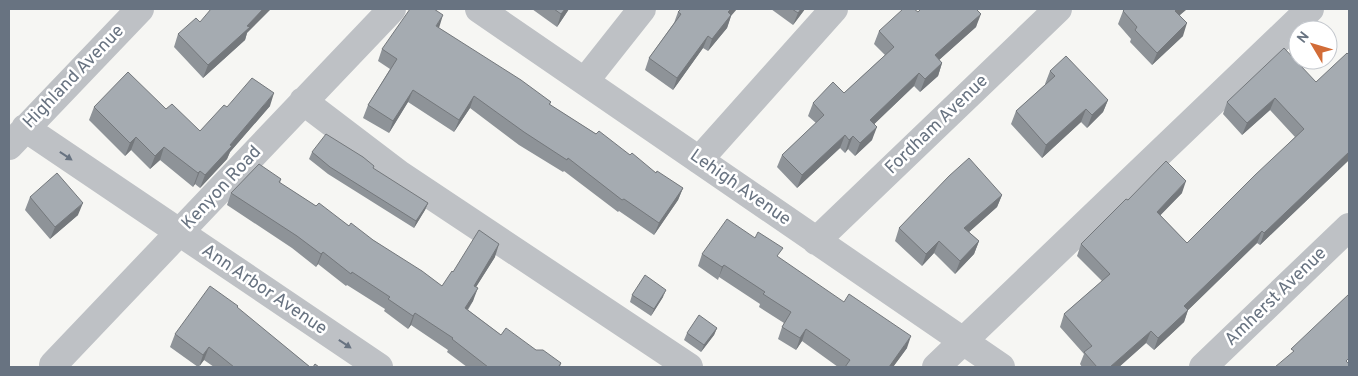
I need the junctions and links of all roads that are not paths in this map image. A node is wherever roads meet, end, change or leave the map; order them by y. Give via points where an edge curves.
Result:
1 (140, 9) edge
2 (392, 9) edge
3 (479, 9) edge
4 (642, 9) edge
5 (834, 9) edge
6 (1058, 9) edge
7 (1310, 9) edge
8 (585, 81) junction
9 (303, 101) junction
10 (14, 137) edge
11 (699, 160) junction
12 (1349, 227) edge
13 (180, 232) junction
14 (816, 241) junction
15 (962, 341) junction
16 (54, 367) edge
17 (379, 367) edge
18 (689, 367) edge
19 (936, 367) edge
20 (1001, 367) edge
21 (1203, 367) edge

1 - 10 street, Highland Avenue
2 - 9 street, Kenyon Road
3 - 8 street, Lehigh Avenue
4 - 8 street
5 - 11 street
6 - 14 street, Fordham Avenue
7 - 15 street
8 - 11 street, Lehigh Avenue
9 - 13 street, Kenyon Road
9 - 18 street via 400,174
10 -> 13 street, Ann Arbor Avenue
11 - 14 street, Lehigh Avenue
12 - 21 street, Amherst Avenue
13 - 16 street, Kenyon Road
13 -> 17 street, Ann Arbor Avenue
14 - 15 street, Lehigh Avenue
15 - 19 street
15 - 20 street, Lehigh Avenue

